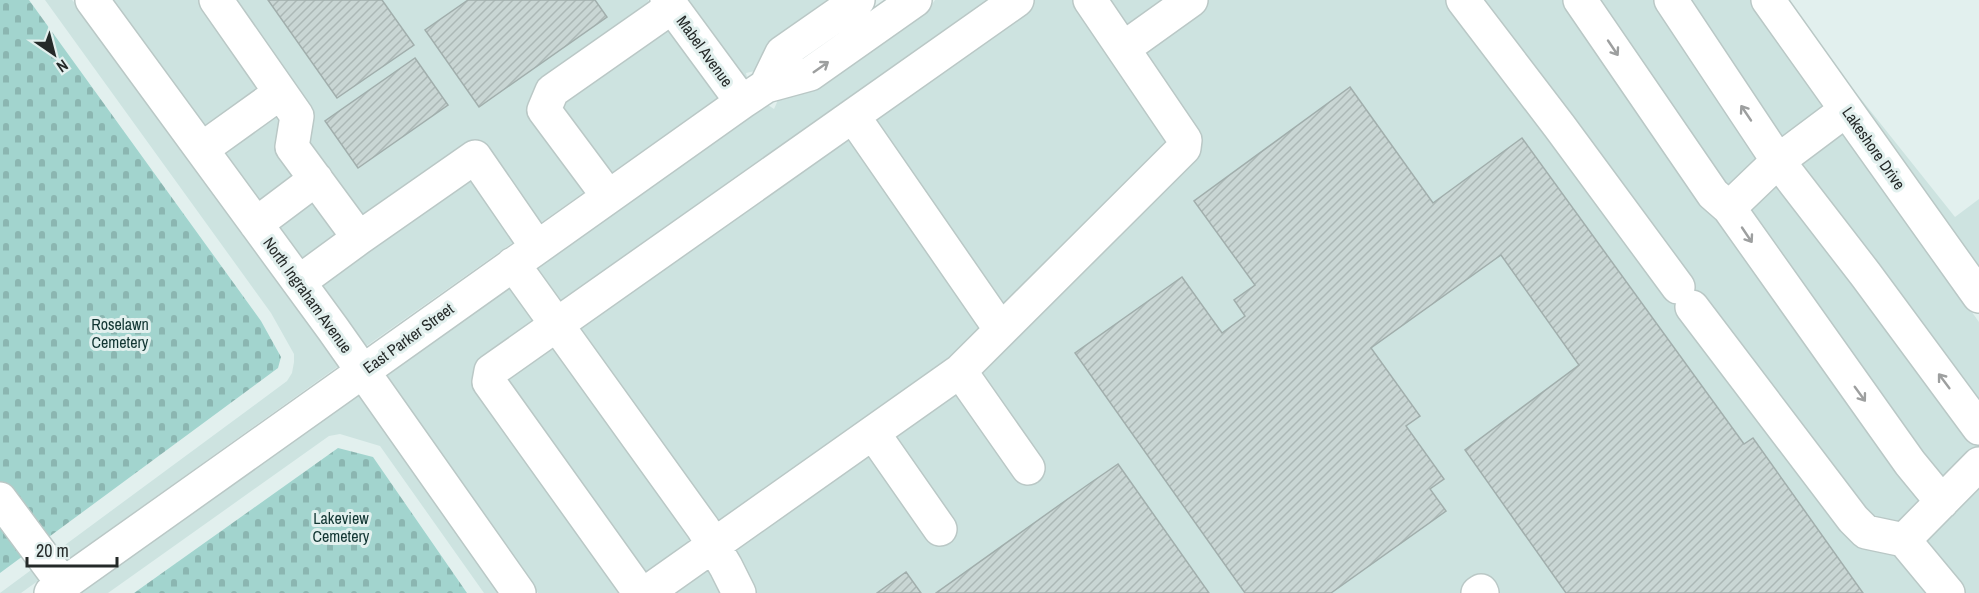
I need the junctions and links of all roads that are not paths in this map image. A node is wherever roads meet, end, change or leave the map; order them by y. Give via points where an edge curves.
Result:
1 (92, 0) edge
2 (216, 0) edge
3 (858, 0) edge
4 (915, 0) edge
5 (1017, 0) edge
6 (1090, 0) edge
7 (1191, 0) edge
8 (1463, 0) edge
9 (1580, 0) edge
10 (1671, 0) edge
11 (1768, 0) edge
12 (670, 3) edge
13 (1124, 48) junction
14 (280, 93) junction
15 (754, 94) junction
16 (1846, 110) junction
17 (853, 116) junction
18 (202, 149) junction
19 (1778, 161) junction
20 (316, 179) junction
21 (608, 196) junction
22 (1729, 208) junction
23 (256, 224) junction
24 (359, 238) junction
25 (525, 255) junction
26 (299, 282) junction
27 (1979, 296) edge
28 (557, 325) junction
29 (1001, 330) junction
30 (363, 371) junction
31 (960, 371) junction
32 (1979, 428) edge
33 (873, 433) junction
34 (1979, 464) edge
35 (1028, 468) dead end
36 (0, 499) edge
37 (1942, 502) junction
38 (940, 529) dead end
39 (1904, 540) junction
40 (712, 547) junction
41 (57, 589) edge
42 (519, 593) edge
43 (640, 593) edge
44 (646, 593) edge
45 (739, 593) edge
46 (1478, 593) edge
47 (1482, 593) edge
48 (1948, 593) edge

1 - 18 street, North Ingraham Avenue
2 - 14 street
3 - 15 street, East Parker Street via 782,53
15 -> 4 street, East Parker Street via 810,74
5 - 17 street
6 - 13 street
7 - 13 street
8 - 39 street via 1853,519 1866,532
9 -> 22 street via 1713,194
19 -> 10 street
11 - 16 street, Lakeshore Drive
12 - 15 street, Mabel Avenue
12 - 21 street via 552,91 544,110
13 - 29 street via 1185,140 1184,148
14 - 18 street
14 - 20 street via 297,116 292,147
15 - 21 street, East Parker Street
16 - 19 street
16 - 27 street, Lakeshore Drive
17 - 28 street
17 - 29 street
18 - 23 street, North Ingraham Avenue
19 - 22 street
32 -> 19 street
20 - 23 street
20 - 24 street
21 - 25 street, East Parker Street
22 -> 37 street via 1910,463
23 - 26 street, North Ingraham Avenue
24 - 25 street via 475,157
24 - 26 street
25 - 28 street
25 - 30 street, East Parker Street
26 - 30 street, North Ingraham Avenue
28 - 40 street via 703,528
28 - 43 street via 491,371 489,382
29 - 31 street
30 - 41 street, East Parker Street
30 - 42 street, North Ingraham Avenue
31 - 33 street
31 - 35 street
33 - 38 street
33 - 40 street
34 - 37 street
36 - 41 street
37 - 39 street
39 - 48 street
40 - 44 street
40 - 45 street
46 - 47 street

